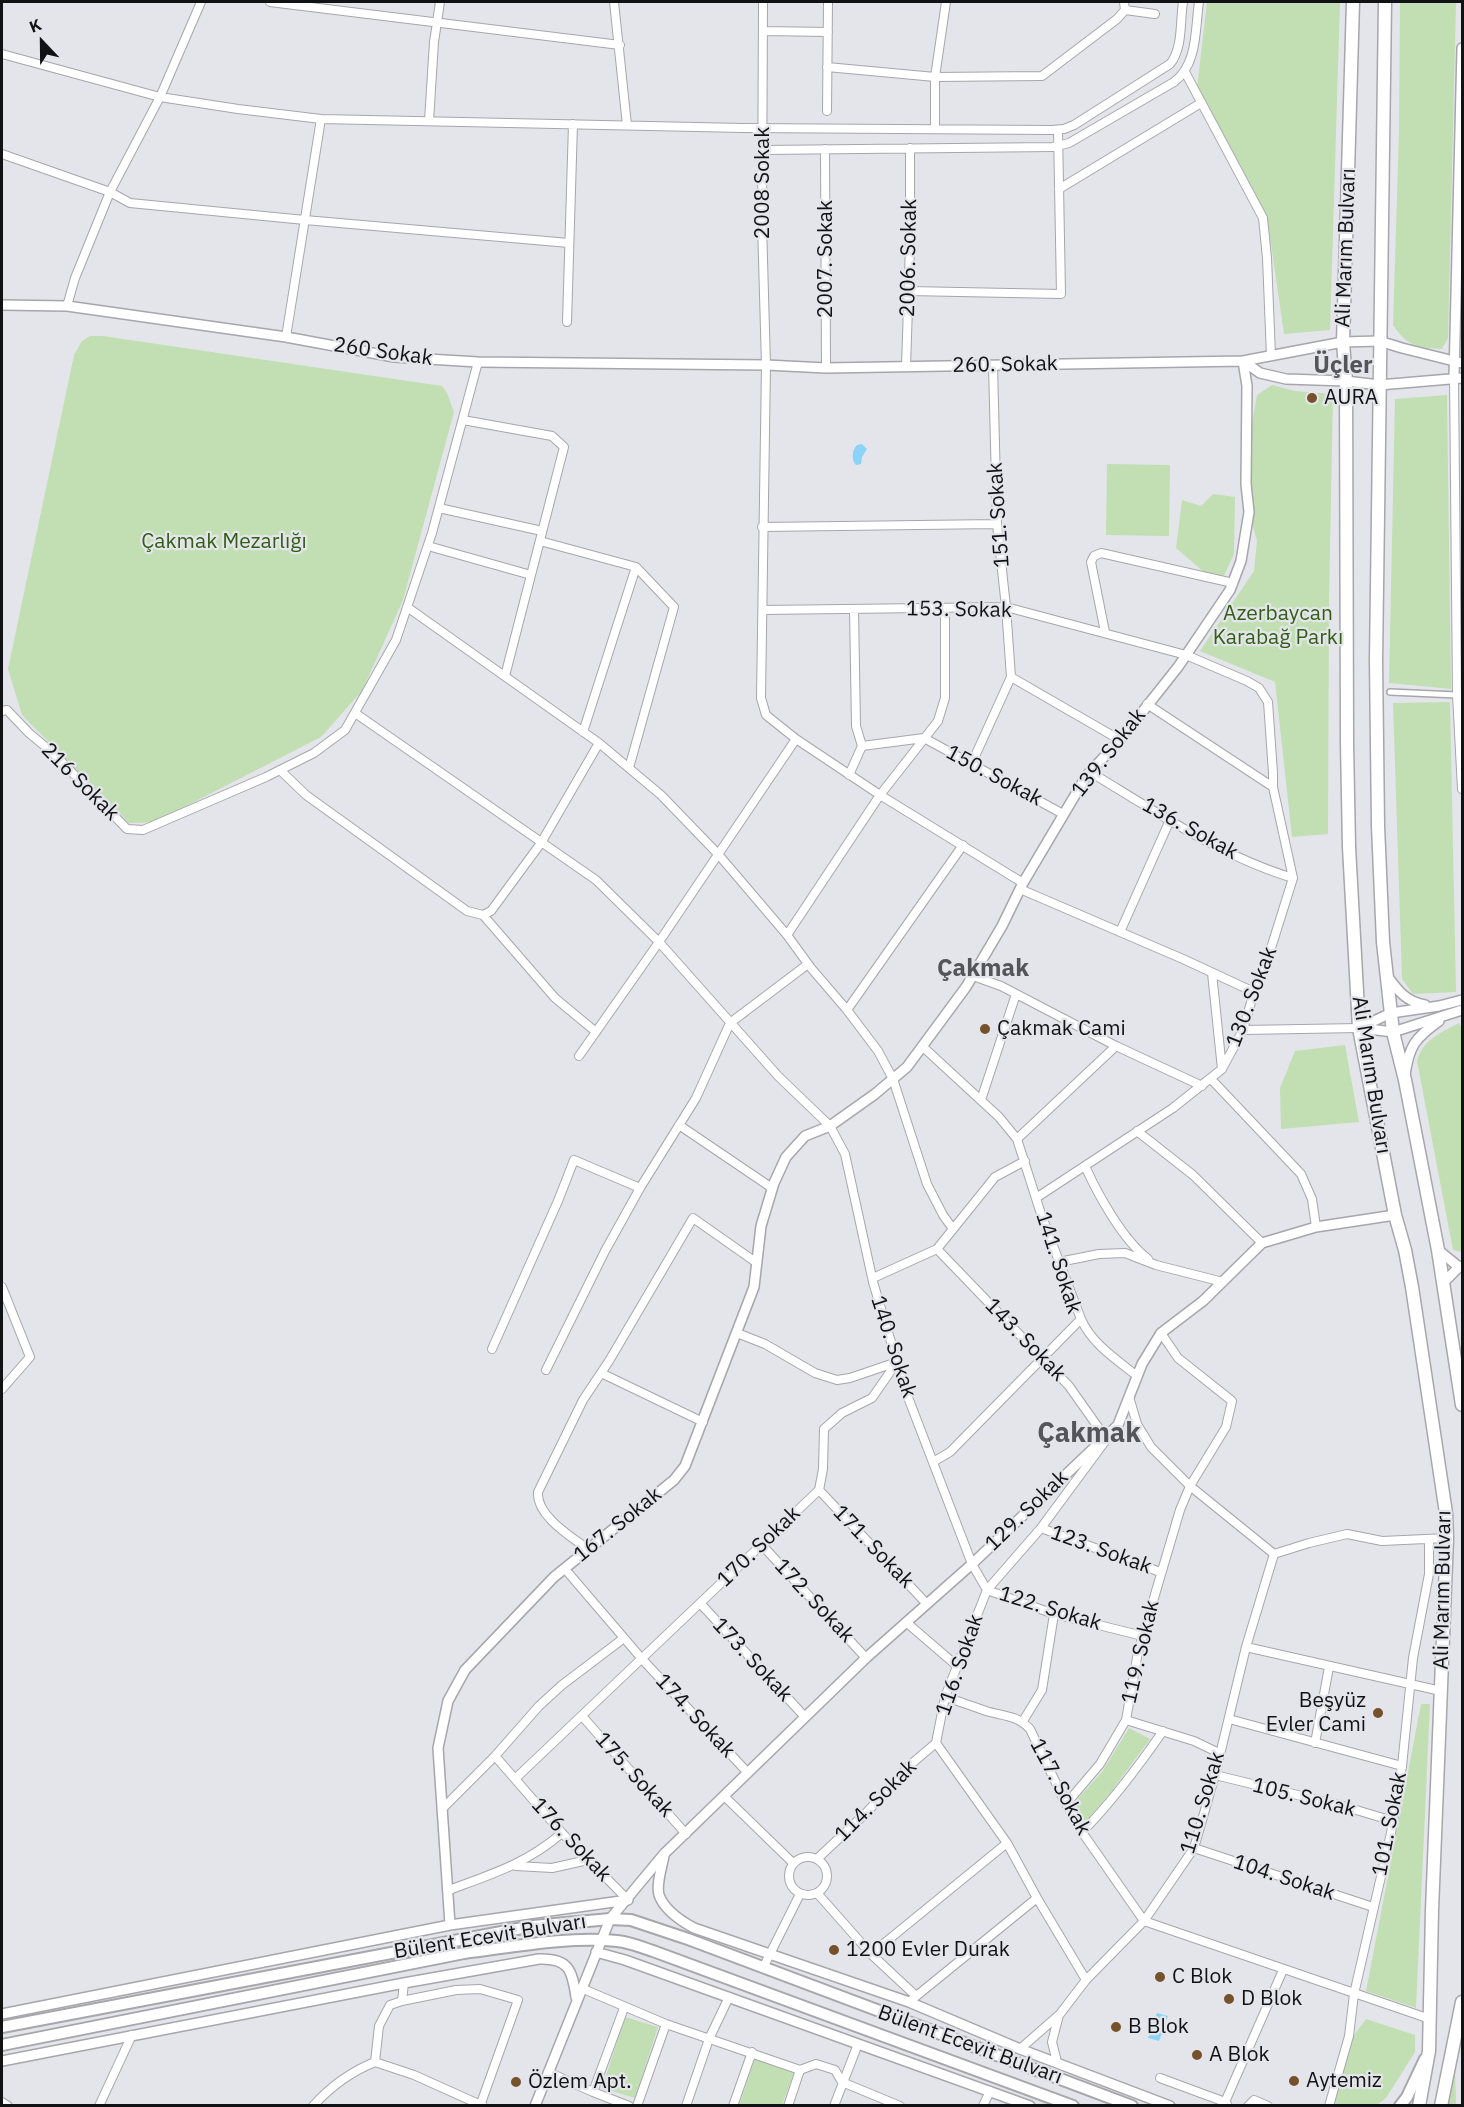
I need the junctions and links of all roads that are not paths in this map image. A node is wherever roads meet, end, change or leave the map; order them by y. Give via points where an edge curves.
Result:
1 (201, 2) edge
2 (270, 2) edge
3 (440, 2) edge
4 (614, 2) edge
5 (763, 2) edge
6 (828, 2) edge
7 (946, 2) edge
8 (1183, 2) edge
9 (1199, 2) edge
10 (1353, 2) edge
11 (1385, 2) edge
12 (1124, 6) edge
13 (1155, 14) dead end
14 (436, 22) junction
15 (763, 31) junction
16 (828, 32) junction
17 (620, 45) junction
18 (1462, 48) edge
19 (2, 54) edge
20 (827, 67) junction
21 (1185, 72) junction
22 (935, 77) junction
23 (160, 97) junction
24 (1201, 103) junction
25 (827, 111) dead end
26 (321, 119) junction
27 (429, 121) junction
28 (573, 124) junction
29 (627, 125) junction
30 (763, 128) junction
31 (935, 129) junction
32 (1058, 130) junction
33 (1059, 146) junction
34 (910, 148) junction
35 (825, 149) junction
36 (763, 150) junction
37 (2, 154) edge
38 (1059, 189) junction
39 (110, 192) junction
40 (305, 220) junction
41 (570, 243) junction
42 (909, 291) junction
43 (2, 305) edge
44 (67, 306) junction
45 (567, 322) dead end
46 (286, 336) junction
47 (1379, 341) junction
48 (1343, 342) junction
49 (1271, 356) junction
50 (1243, 361) junction
51 (478, 362) junction
52 (1459, 363) edge
53 (766, 365) junction
54 (993, 365) junction
55 (906, 367) junction
56 (826, 368) junction
57 (1458, 378) edge
58 (1346, 381) junction
59 (1379, 385) junction
60 (463, 420) junction
61 (439, 508) junction
62 (997, 524) junction
63 (762, 527) junction
64 (542, 531) junction
65 (540, 541) junction
66 (428, 546) junction
67 (636, 567) junction
68 (531, 575) junction
69 (1233, 584) junction
70 (407, 607) junction
71 (1006, 607) junction
72 (854, 609) junction
73 (945, 609) junction
74 (763, 610) junction
75 (1105, 632) junction
76 (1186, 655) junction
77 (505, 676) junction
78 (1011, 677) junction
79 (1390, 692) dead end
80 (1460, 695) edge
81 (1268, 702) joint
82 (1147, 704) junction
83 (2, 711) edge
84 (355, 713) junction
85 (583, 732) junction
86 (924, 738) junction
87 (796, 739) junction
88 (1120, 740) junction
89 (599, 743) junction
90 (862, 746) junction
91 (971, 765) junction
92 (628, 768) junction
93 (280, 770) junction
94 (1090, 772) junction
95 (849, 775) junction
96 (1273, 788) junction
97 (1462, 789) edge
98 (880, 795) junction
99 (1064, 814) junction
100 (1170, 820) junction
101 (541, 843) junction
102 (963, 846) junction
103 (718, 854) junction
104 (1293, 878) junction
105 (1021, 886) junction
106 (483, 915) junction
107 (1120, 932) junction
108 (787, 935) junction
109 (659, 942) junction
110 (808, 964) junction
111 (1212, 973) junction
112 (1387, 975) junction
113 (973, 976) junction
114 (1254, 992) junction
115 (1016, 994) junction
116 (1462, 1000) edge
117 (1440, 1006) junction
118 (847, 1010) junction
119 (1462, 1010) edge
120 (1391, 1013) junction
121 (1449, 1014) junction
122 (730, 1023) junction
123 (1359, 1028) junction
124 (1243, 1030) junction
125 (596, 1032) junction
126 (1393, 1032) junction
127 (922, 1046) junction
128 (1116, 1046) junction
129 (579, 1056) dead end
130 (1222, 1069) junction
131 (893, 1078) junction
132 (1210, 1079) junction
133 (1405, 1080) junction
134 (1202, 1086) junction
135 (981, 1100) junction
136 (679, 1125) junction
137 (830, 1126) junction
138 (1137, 1131) junction
139 (1017, 1139) junction
140 (1025, 1161) junction
141 (1085, 1166) junction
142 (640, 1188) junction
143 (772, 1188) junction
144 (1036, 1197) junction
145 (1395, 1215) junction
146 (1316, 1227) junction
147 (953, 1229) junction
148 (1262, 1243) junction
149 (937, 1249) junction
150 (1438, 1251) junction
151 (1059, 1262) junction
152 (757, 1263) junction
153 (1156, 1265) junction
154 (1461, 1267) edge
155 (873, 1278) junction
156 (1223, 1282) junction
157 (1443, 1283) junction
158 (2, 1287) edge
159 (1081, 1318) junction
160 (737, 1333) junction
161 (1161, 1333) junction
162 (492, 1348) dead end
163 (1042, 1357) junction
164 (897, 1362) junction
165 (546, 1370) dead end
166 (601, 1373) junction
167 (1137, 1376) junction
168 (2, 1389) edge
169 (1129, 1397) junction
170 (1462, 1405) edge
171 (703, 1422) junction
172 (1118, 1425) junction
173 (1105, 1437) junction
174 (933, 1462) junction
175 (1190, 1486) junction
176 (819, 1490) junction
177 (1041, 1528) junction
178 (1447, 1538) junction
179 (1429, 1540) junction
180 (761, 1544) junction
181 (589, 1550) junction
182 (1274, 1554) junction
183 (972, 1564) junction
184 (565, 1569) junction
185 (1160, 1572) junction
186 (987, 1590) junction
187 (926, 1603) junction
188 (700, 1604) junction
189 (1054, 1614) junction
190 (906, 1622) junction
191 (1143, 1636) junction
192 (624, 1638) junction
193 (1246, 1647) junction
194 (866, 1658) junction
195 (642, 1659) junction
196 (957, 1666) junction
197 (1329, 1667) junction
198 (1409, 1686) junction
199 (1441, 1691) junction
200 (945, 1697) junction
201 (582, 1716) junction
202 (805, 1717) junction
203 (1229, 1719) junction
204 (1126, 1720) junction
205 (1023, 1721) junction
206 (1163, 1731) junction
207 (936, 1743) junction
208 (1315, 1743) junction
209 (1219, 1753) junction
210 (495, 1756) junction
211 (1402, 1766) junction
212 (748, 1773) junction
213 (1215, 1775) junction
214 (516, 1778) junction
215 (724, 1796) junction
216 (1066, 1804) junction
217 (442, 1809) junction
218 (1393, 1821) junction
219 (1082, 1832) junction
220 (562, 1833) junction
221 (686, 1834) junction
222 (1008, 1843) junction
223 (1194, 1848) junction
224 (664, 1854) junction
225 (817, 1859) junction
226 (588, 1860) junction
227 (793, 1863) junction
228 (514, 1866) junction
229 (448, 1890) junction
230 (817, 1893) junction
231 (800, 1894) junction
232 (1037, 1899) junction
233 (628, 1900) junction
234 (1373, 1907) junction
235 (610, 1919) junction
236 (1144, 1921) junction
237 (450, 1925) junction
238 (694, 1928) junction
239 (688, 1939) junction
240 (601, 1940) junction
241 (596, 1952) junction
242 (872, 1954) junction
243 (770, 1955) junction
244 (763, 1968) junction
245 (1283, 1970) junction
246 (1086, 1980) junction
247 (404, 1983) junction
248 (581, 1988) junction
249 (1354, 1994) junction
250 (729, 1997) junction
251 (576, 1998) junction
252 (913, 1999) junction
253 (402, 2001) junction
254 (1462, 2002) edge
255 (624, 2008) junction
256 (2, 2014) edge
257 (1060, 2014) junction
258 (1430, 2019) junction
259 (666, 2024) junction
260 (2, 2027) edge
261 (132, 2035) junction
262 (709, 2039) junction
263 (858, 2044) junction
264 (2, 2045) edge
265 (1020, 2049) junction
266 (1429, 2051) junction
267 (752, 2052) junction
268 (2, 2061) edge
269 (375, 2062) junction
270 (1057, 2062) junction
271 (800, 2070) junction
272 (548, 2072) junction
273 (1160, 2078) dead end
274 (842, 2082) junction
275 (990, 2091) junction
276 (593, 2092) junction
277 (2, 2102) edge
278 (883, 2102) edge
279 (1226, 2104) edge
280 (481, 2105) edge
281 (8, 2106) edge
282 (99, 2106) edge
283 (313, 2106) edge
284 (535, 2106) edge
285 (629, 2106) edge
286 (637, 2106) edge
287 (686, 2106) edge
288 (733, 2106) edge
289 (788, 2106) edge
290 (834, 2106) edge
291 (900, 2106) edge
292 (983, 2106) edge
293 (1030, 2106) edge
294 (1072, 2106) edge
295 (1132, 2106) edge
296 (1170, 2106) edge
297 (1248, 2106) edge
298 (1268, 2106) edge
299 (1329, 2106) edge
300 (1400, 2106) edge
301 (1419, 2106) edge
302 (1441, 2106) edge

1 - 23 street
2 - 14 street
3 - 14 street
4 - 17 street
5 - 15 street, 2008 Sokak
6 - 16 street
7 - 22 street
8 - 32 street via 1177,47 1170,64 1074,125
9 - 21 street via 1191,62
10 - 48 main road, Ali Marım Bulvarı
11 - 47 main road, Ali Marım Bulvarı
12 - 13 street
12 - 22 street via 1118,19 1042,76
14 - 17 street
14 - 27 street
15 - 16 street
15 - 30 street, 2008 Sokak
16 - 20 street
17 - 29 street
18 - 52 street
19 - 23 street
20 - 22 street
20 - 25 street
21 - 24 street
21 - 33 street via 1077,140
22 - 31 street
23 - 26 street
23 - 39 street
24 - 38 street
24 - 49 street via 1263,218
26 - 27 street
26 - 40 street
27 - 28 street
28 - 29 street
28 - 41 street
29 - 30 street
30 - 31 street
30 - 36 street, 2008 Sokak
31 - 32 street
32 - 33 street
33 - 34 street
33 - 38 street
34 - 35 street
34 - 42 street, 2006. Sokak
35 - 36 street
35 - 56 street, 2007. Sokak
36 - 53 street, 2008 Sokak
37 - 39 street
38 - 42 street via 1061,294
39 - 40 street via 130,202
39 - 44 street
40 - 41 street
40 - 46 street
41 - 45 street
42 - 55 street, 2006. Sokak
43 - 44 street, 260 Sokak
44 - 46 street, 260 Sokak
46 - 51 street, 260 Sokak via 394,357
47 - 48 street, 260. Sokak
47 - 52 street, 260. Sokak
47 - 59 main road, Ali Marım Bulvarı
48 - 49 street, 260. Sokak
48 - 58 main road, Ali Marım Bulvarı
49 - 50 street, 260. Sokak
50 - 54 street, 260. Sokak
50 - 58 street via 1260,374
50 - 69 street, 139. Sokak via 1247,386 1249,512
51 - 53 street, 260 Sokak
51 - 60 street, 216 Sokak
52 - 57 street
53 - 56 street, 260. Sokak
53 - 63 street, 2008 Sokak
54 - 55 street, 260. Sokak
54 - 62 street, 151. Sokak
55 - 56 street, 260. Sokak
57 - 59 street
57 - 80 street
58 - 59 street
58 - 123 main road, Ali Marım Bulvarı via 1349,847
59 - 112 main road, Ali Marım Bulvarı via 1376,684 1378,826
60 - 61 street, 216 Sokak
60 - 64 street via 552,436 564,447
61 - 64 street
61 - 66 street, 216 Sokak
62 - 63 street
62 - 71 street, 151. Sokak
63 - 74 street, 2008 Sokak
64 - 65 street
65 - 67 street
65 - 68 street
66 - 68 street
66 - 70 street, 216 Sokak
67 - 85 street
67 - 92 street via 674,608
68 - 77 street
69 - 75 street via 1101,553 1091,562
69 - 76 street, 139. Sokak
70 - 77 street
70 - 84 street, 216 Sokak via 396,640
71 - 73 street, 153. Sokak
71 - 75 street, 153. Sokak
71 - 78 street, 151. Sokak
72 - 73 street, 153. Sokak
72 - 74 street, 153. Sokak
72 - 90 street via 856,726
73 - 86 street via 945,699 938,721
74 - 87 street, 2008 Sokak via 761,698 766,716
75 - 76 street, 153. Sokak
76 - 81 street, 153. Sokak via 1247,681 1259,688
76 - 82 street, 139. Sokak
77 - 85 street
78 - 88 street
78 - 91 street, 151. Sokak
79 - 80 street
80 - 97 street
81 - 96 street, 130. Sokak
82 - 88 street, 139. Sokak
82 - 96 street
83 - 93 street, 216 Sokak via 7,710 53,753 127,829 143,830
84 - 93 street, 216 Sokak via 345,730 314,753
84 - 101 street, 140. Sokak
85 - 89 street
86 - 90 street
86 - 91 street, 150. Sokak
86 - 98 street
87 - 95 street, 2008 Sokak
87 - 103 street
88 - 94 street, 139. Sokak
89 - 92 street
89 - 101 street
90 - 95 street
91 - 99 street, 150. Sokak
92 - 103 street via 661,795
93 - 106 street via 306,795 466,911
94 - 99 street, 139. Sokak
94 - 100 street, 136. Sokak
95 - 98 street, 2008 Sokak
96 - 104 street, 130. Sokak
98 - 102 street, 2008 Sokak
98 - 108 street
99 - 105 street, 139. Sokak
100 - 104 street, 136. Sokak via 1222,849
100 - 107 street
101 - 106 street via 491,911
101 - 109 street, 140. Sokak via 596,880
102 - 105 street, 2008 Sokak
102 - 118 street
103 - 108 street
103 - 109 street
104 - 114 street, 130. Sokak
105 - 107 street, 2008 Sokak
105 - 113 street, 139. Sokak
106 - 125 street via 555,998
107 - 111 street, 2008 Sokak
108 - 110 street
109 - 122 street, 140. Sokak
109 - 125 street
110 - 118 street
110 - 122 street
111 - 114 street, 2008 Sokak
111 - 130 street
112 - 117 street via 1405,998 1416,1004
112 - 120 main road, Ali Marım Bulvarı
113 - 115 street
113 - 127 street, 139. Sokak
114 - 124 street, 130. Sokak
115 - 128 street
115 - 135 street
116 - 117 street
117 - 120 street
118 - 131 street
119 - 121 street
120 - 123 street
120 - 126 main road, Ali Marım Bulvarı
121 - 126 street
121 - 133 street via 1414,1042
122 - 136 street via 696,1098
122 - 137 street, 140. Sokak
123 - 124 street
123 - 126 street
123 - 145 main road, Ali Marım Bulvarı
124 - 130 street, 130. Sokak
125 - 129 street
126 - 133 main road, Ali Marım Bulvarı
127 - 131 street, 139. Sokak
127 - 135 street, 141. Sokak
128 - 134 street
128 - 139 street
130 - 132 street, 130. Sokak
131 - 137 street, 139. Sokak
131 - 147 street via 927,1184
132 - 134 street, 130. Sokak
132 - 146 street via 1301,1174 1312,1199
133 - 150 main road, Ali Marım Bulvarı
134 - 138 street, 130. Sokak
135 - 139 street, 141. Sokak
136 - 142 street
136 - 143 street
137 - 143 street, 167. Sokak via 805,1136 786,1157
137 - 155 street, 140. Sokak via 845,1154
138 - 141 street, 130. Sokak
138 - 148 street via 1193,1175
139 - 140 street, 141. Sokak
140 - 144 street, 141. Sokak
140 - 147 street via 995,1177
141 - 144 street, 130. Sokak
141 - 153 street via 1094,1188 1134,1247
142 - 162 street via 574,1160
142 - 165 street
143 - 152 street, 167. Sokak via 761,1226
144 - 151 street, 141. Sokak
145 - 146 street, 129. Sokak
145 - 178 main road, Ali Marım Bulvarı via 1412,1287
146 - 148 street, 129. Sokak
147 - 149 street
148 - 156 street, 129. Sokak
149 - 155 street
149 - 163 street, 143. Sokak
150 - 154 street
150 - 157 main road, Ali Marım Bulvarı
151 - 153 street via 1125,1253
151 - 159 street, 141. Sokak
152 - 160 street, 167. Sokak via 754,1287
152 - 166 street via 693,1218
153 - 156 street
154 - 157 street
155 - 164 street, 140. Sokak
156 - 161 street, 129. Sokak
157 - 170 main road, Ali Marım Bulvarı
158 - 168 street via 30,1357
159 - 163 street, 141. Sokak
159 - 167 street via 1100,1347
160 - 164 street via 837,1380
160 - 171 street, 167. Sokak
161 - 167 street, 129. Sokak
161 - 175 street, 119. Sokak via 1178,1358 1232,1401 1226,1427
163 - 173 street, 143. Sokak via 1069,1386
163 - 174 street, 141. Sokak via 950,1452
164 - 174 street, 140. Sokak
164 - 176 street, 170. Sokak via 872,1398 842,1413 824,1429
166 - 171 street
166 - 181 street via 583,1400 538,1492 544,1510 558,1527
167 - 169 street, 129. Sokak
169 - 172 street, 129. Sokak
169 - 175 street via 1137,1424 1151,1447
171 - 181 street, 167. Sokak via 674,1480
172 - 173 street, 129. Sokak
172 - 177 street, 116. Sokak
173 - 183 street, 129. Sokak
174 - 183 street, 140. Sokak
175 - 182 street
175 - 185 street, 119. Sokak
176 - 180 street, 170. Sokak
176 - 187 street, 171. Sokak
177 - 185 street, 123. Sokak
177 - 186 street, 116. Sokak
178 - 179 street
178 - 199 main road, Ali Marım Bulvarı
179 - 182 street via 1382,1541 1347,1534
179 - 198 street, 101. Sokak via 1430,1574
180 - 188 street, 170. Sokak
180 - 194 street, 172. Sokak
181 - 184 street, 167. Sokak
182 - 193 street, 110. Sokak
183 - 186 street, 122. Sokak
183 - 187 street, 129. Sokak
184 - 192 street, 174. Sokak
184 - 217 street, 167. Sokak via 465,1670 448,1701 438,1748
185 - 191 street, 119. Sokak
186 - 189 street, 122. Sokak
186 - 196 street, 116. Sokak
187 - 190 street, 129. Sokak
188 - 195 street, 170. Sokak
188 - 202 street, 173. Sokak
189 - 191 street, 122. Sokak
189 - 205 street via 1042,1690
190 - 194 street, 129. Sokak
190 - 196 street
191 - 204 street, 119. Sokak
192 - 195 street, 174. Sokak
192 - 210 street via 562,1685
193 - 197 street
193 - 203 street, 110. Sokak
194 - 202 street, 129. Sokak
195 - 201 street, 170. Sokak
195 - 212 street, 174. Sokak
196 - 200 street, 116. Sokak
197 - 198 street
197 - 208 street
198 - 199 street
198 - 211 street, 101. Sokak
199 - 258 main road, Ali Marım Bulvarı
200 - 205 street, 117. Sokak
200 - 207 street, 116. Sokak
201 - 214 street, 170. Sokak
201 - 221 street, 175. Sokak
202 - 212 street, 129. Sokak
203 - 208 street
203 - 209 street, 110. Sokak
204 - 206 street
204 - 216 street, 119. Sokak via 1100,1764
205 - 216 street, 117. Sokak
206 - 209 street
206 - 219 street via 1132,1776
207 - 222 street, 116. Sokak
207 - 225 street, 114. Sokak
208 - 211 street
209 - 213 street, 110. Sokak
210 - 214 street, 176. Sokak
210 - 217 street
211 - 218 street, 101. Sokak
212 - 215 street, 129. Sokak
213 - 218 street, 105. Sokak
213 - 223 street, 110. Sokak
214 - 220 street, 176. Sokak
215 - 221 street, 129. Sokak
215 - 227 street
216 - 219 street, 117. Sokak
217 - 229 street, 167. Sokak
218 - 234 street, 101. Sokak
219 - 236 street, 117. Sokak
220 - 226 street, 176. Sokak
220 - 228 street
221 - 224 street, 129. Sokak
222 - 232 street, 116. Sokak
222 - 242 street
223 - 234 street, 104. Sokak
223 - 236 street, 110. Sokak
224 - 233 street, 129. Sokak
224 - 238 street via 659,1895 671,1911
225 - 227 street via 804,1857
225 - 230 street via 824,1865 827,1878
226 - 228 street via 552,1868
226 - 233 street, 176. Sokak
227 - 231 street via 789,1880
228 - 229 street
229 - 237 street, 167. Sokak
230 - 231 street
230 - 242 street
231 - 243 street
232 - 246 street, 116. Sokak
232 - 252 street
233 - 235 street, 129. Sokak
233 - 237 street
234 - 249 street, 101. Sokak
235 - 239 main road, Bülent Ecevit Bulvarı via 631,1920
235 - 240 street
235 - 260 main road, Bülent Ecevit Bulvarı via 533,1926 457,1939
236 - 245 street
236 - 246 street, 110. Sokak
237 - 256 street
238 - 239 street
238 - 243 street
239 - 244 main road, Bülent Ecevit Bulvarı
240 - 241 street
240 - 264 main road, Bülent Ecevit Bulvarı via 464,1953
240 - 294 main road, Bülent Ecevit Bulvarı via 653,1951
241 - 248 street
241 - 250 street
242 - 252 street
243 - 244 street
243 - 252 street
244 - 295 main road, Bülent Ecevit Bulvarı
245 - 249 street
245 - 279 street
246 - 257 street, 110. Sokak
247 - 251 street via 554,1959 562,1962 573,1977
247 - 253 street
247 - 261 street
248 - 251 street
248 - 255 street
249 - 258 street
249 - 299 street, 101. Sokak via 1349,2036
250 - 262 street
250 - 263 street
251 - 272 street
252 - 265 street
253 - 269 street via 390,2006 382,2019
253 - 280 street via 480,1989 518,2000
254 - 302 main road
255 - 259 street
255 - 276 street
257 - 265 street
257 - 270 street via 1052,2042
258 - 266 main road, Ali Marım Bulvarı
259 - 262 street
259 - 286 street
261 - 268 street
261 - 282 street
262 - 267 street
262 - 287 street
263 - 274 street
263 - 275 street
265 - 270 street
266 - 300 main road
266 - 301 main road, Ali Marım Bulvarı
267 - 271 street
267 - 288 street
269 - 280 street
269 - 283 street via 336,2083
270 - 296 street
271 - 274 street via 816,2064 835,2070
271 - 289 street
272 - 276 street
272 - 284 street
273 - 279 street
274 - 278 street
274 - 290 street
275 - 292 street
275 - 293 street
276 - 285 street
277 - 281 street
278 - 291 street
297 - 298 street via 1254,2100

